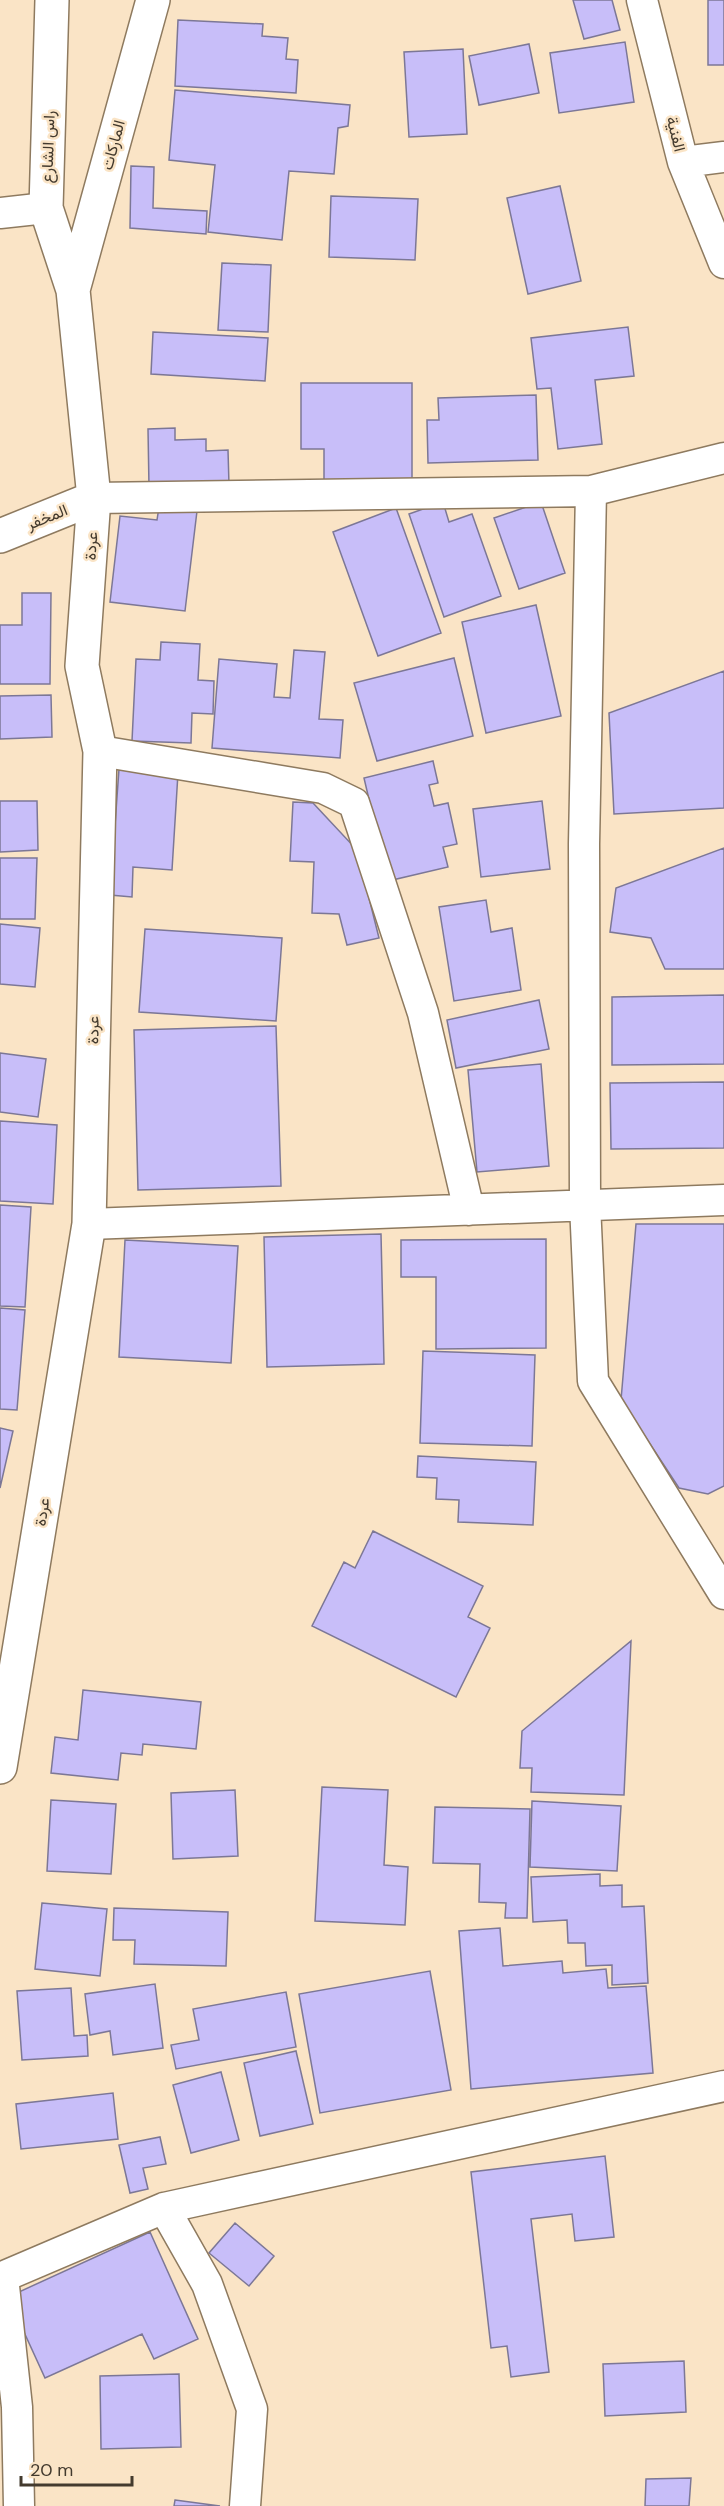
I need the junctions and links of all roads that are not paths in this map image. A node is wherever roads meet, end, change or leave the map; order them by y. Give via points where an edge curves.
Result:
1 (52, 0) edge
2 (153, 0) edge
3 (642, 0) edge
4 (724, 157) edge
5 (683, 162) junction
6 (46, 208) junction
7 (0, 213) edge
8 (724, 263) edge
9 (73, 290) junction
10 (724, 459) edge
11 (591, 491) junction
12 (94, 498) junction
13 (0, 536) edge
14 (100, 751) junction
15 (724, 1200) edge
16 (585, 1204) junction
17 (470, 1210) junction
18 (89, 1224) junction
19 (724, 1594) edge
20 (0, 1767) edge
21 (724, 2086) edge
22 (164, 2208) junction
23 (2, 2277) edge
24 (19, 2506) edge
25 (245, 2506) edge

1 - 6 street, راس الشارع
2 - 9 street, الماركات
3 - 5 street, الفنية
4 - 5 street
5 - 8 street, الفنية
6 - 7 street
6 - 9 street, راس الشارع
9 - 12 street, عردة
10 - 11 street
11 - 12 street
11 - 16 street via 584,844
12 - 13 street, المخفر
12 - 14 street, عردة via 82,666
14 - 17 street via 323,788 354,803 423,1013
14 - 18 street, عردة
15 - 16 street
16 - 17 street
16 - 19 street via 593,1382
17 - 18 street
18 - 20 street, عردة
21 - 22 street
22 - 23 street
22 - 25 street via 207,2284 252,2409
23 - 24 street via 17,2407

